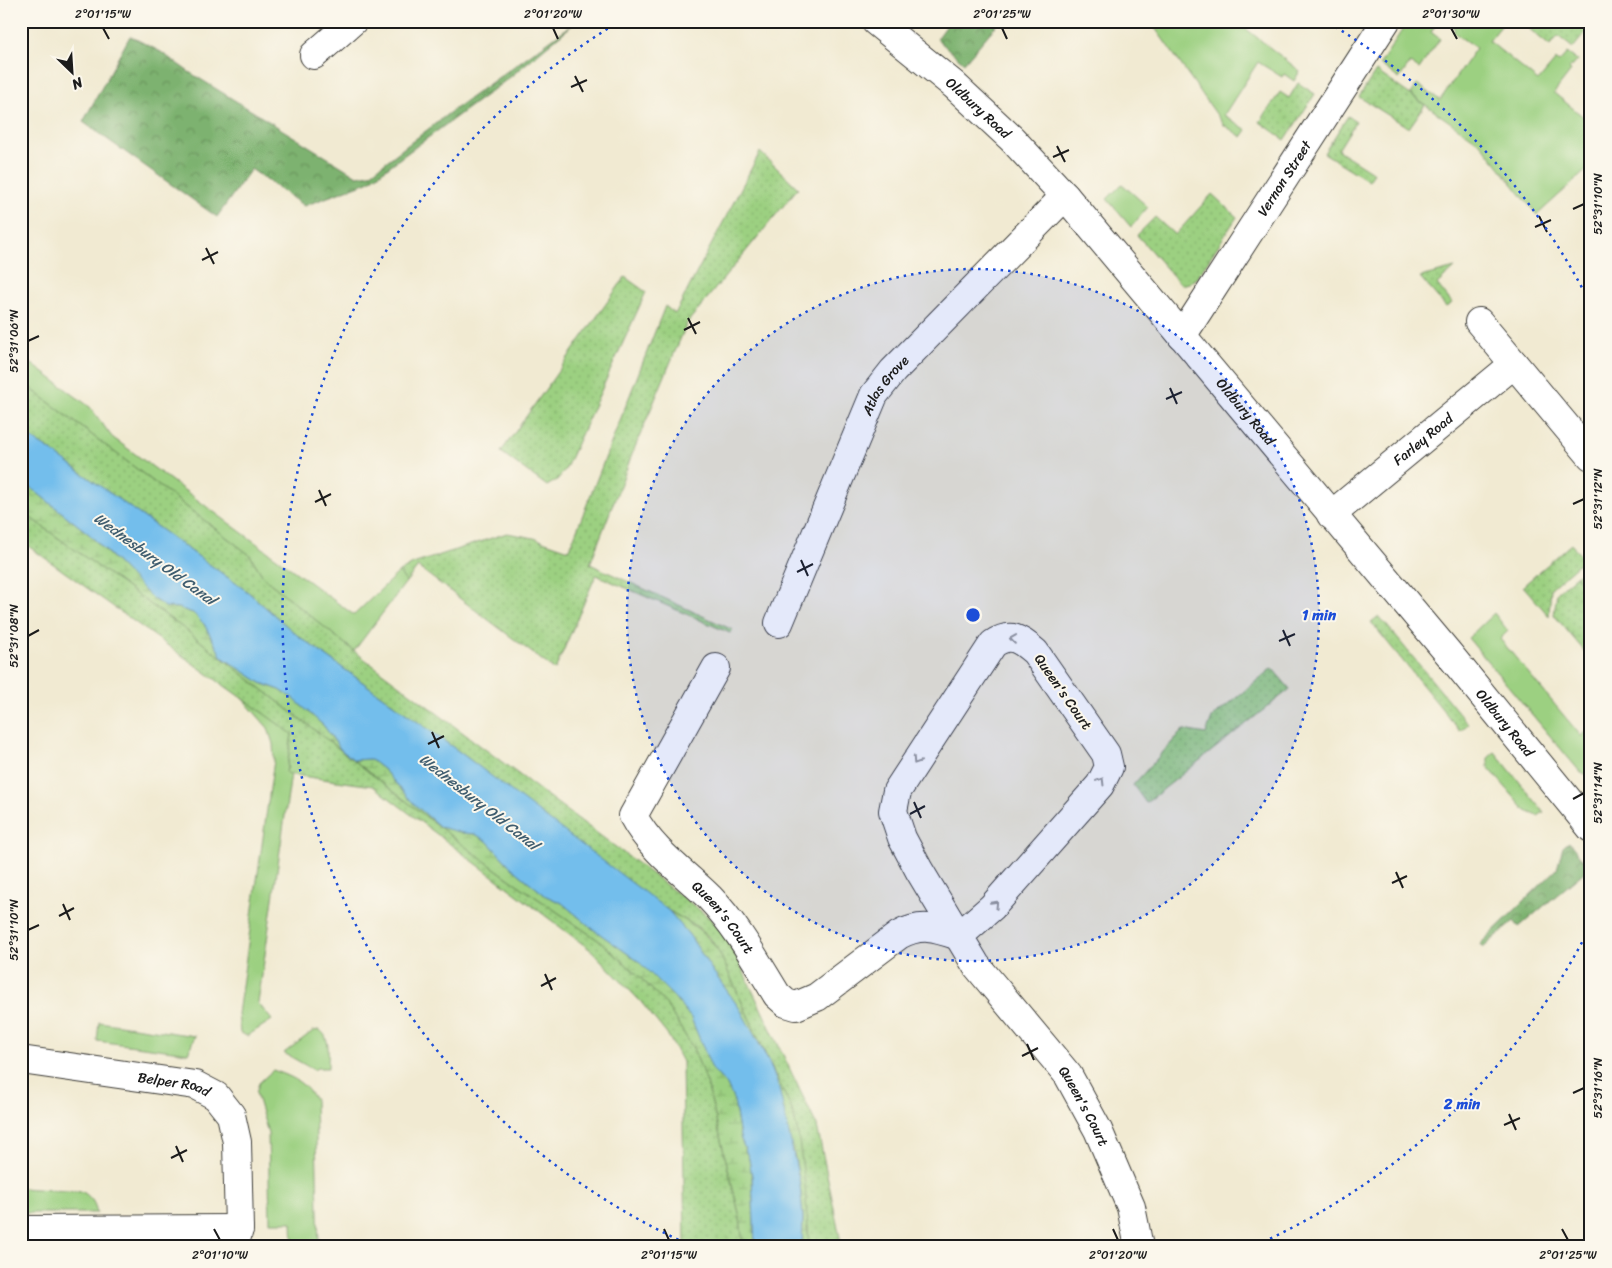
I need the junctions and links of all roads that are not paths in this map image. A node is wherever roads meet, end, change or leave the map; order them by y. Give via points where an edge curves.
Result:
1 (353, 21) edge
2 (875, 21) edge
3 (1386, 21) edge
4 (314, 54) dead end
5 (1065, 196) junction
6 (1479, 322) dead end
7 (1182, 336) junction
8 (1514, 364) junction
9 (1591, 456) edge
10 (1331, 515) junction
11 (779, 623) dead end
12 (716, 668) dead end
13 (1587, 814) edge
14 (959, 936) junction
15 (21, 1060) edge
16 (21, 1230) edge
17 (239, 1241) edge
18 (1139, 1247) edge

1 - 4 street
2 - 5 street, Oldbury Road via 954,85 1012,139
3 - 7 street, Vernon Street
5 - 7 street, Oldbury Road
5 - 11 street, Atlas Grove via 893,371 874,395
6 - 8 street
7 - 10 street, Oldbury Road
8 - 9 street
8 - 10 street, Farley Road
10 - 13 street, Oldbury Road
12 - 14 street, Queen's Court via 633,816 655,848 708,897 739,933 777,995 796,1006 807,1002 912,929 925,927
14 -> 14 street, Queen's Court via 1008,889 1100,785 1109,767 1106,754 1035,652 1014,638 1002,638 993,644 898,790 893,811 902,838
14 - 18 street, Queen's Court via 976,966 1068,1075 1098,1130 1131,1207
15 - 17 street, Belper Road via 194,1086 216,1096 231,1115 237,1142
16 - 17 street, Belper Road

